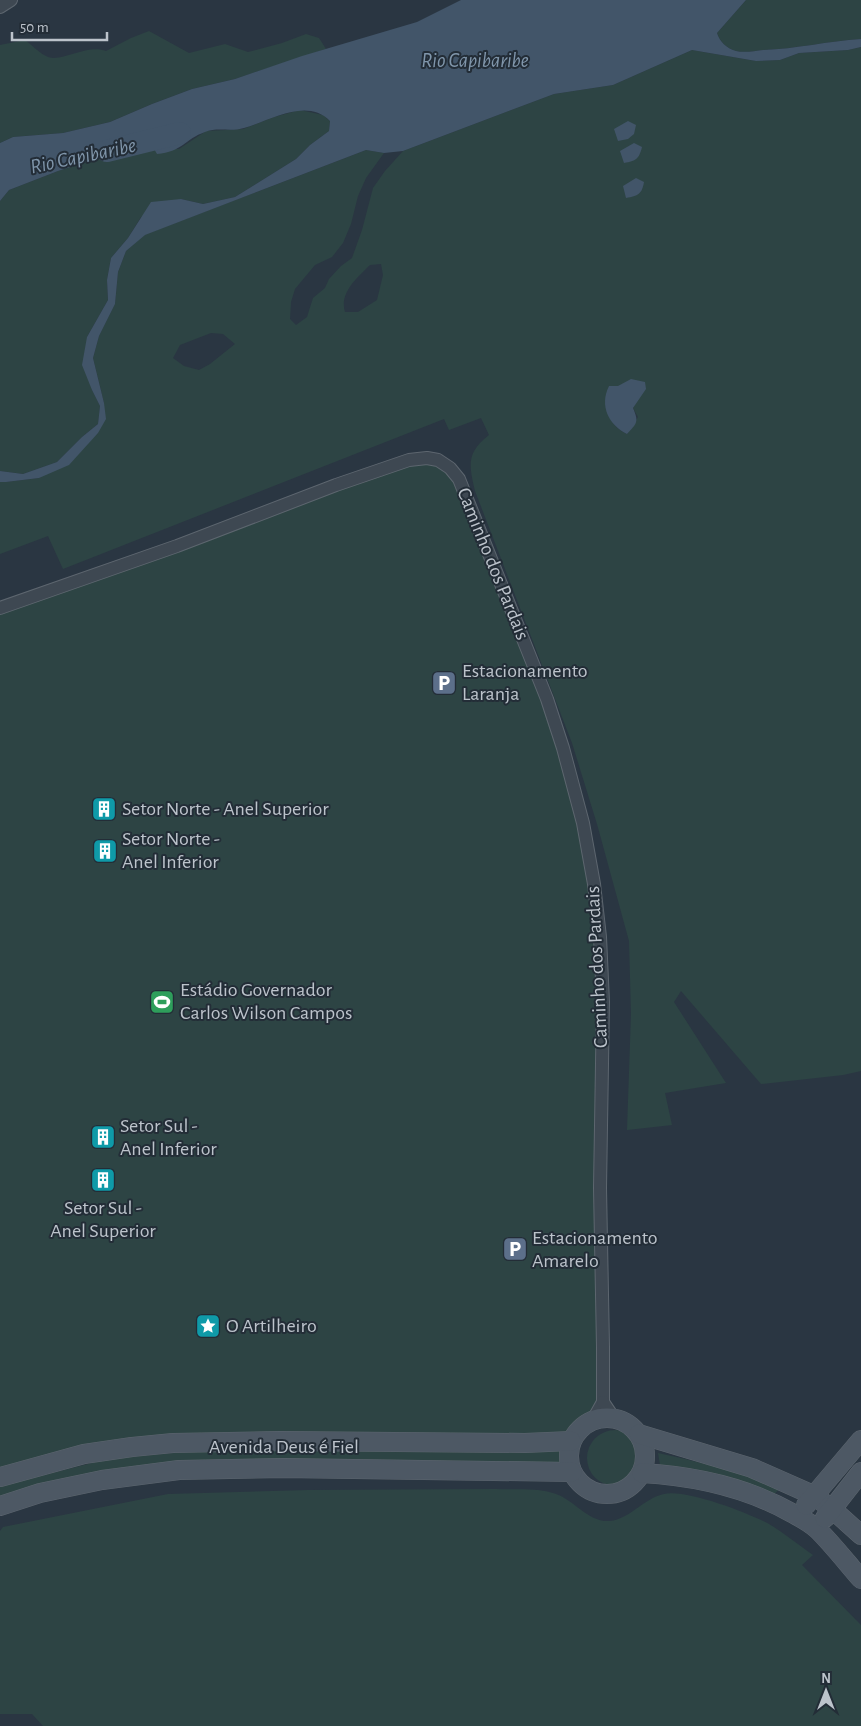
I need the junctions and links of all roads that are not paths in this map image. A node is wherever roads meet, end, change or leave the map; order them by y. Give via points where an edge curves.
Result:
1 (11, 0) edge
2 (0, 7) edge
3 (0, 608) edge
4 (608, 1410) junction
5 (639, 1434) junction
6 (571, 1440) junction
7 (861, 1440) edge
8 (572, 1472) junction
9 (861, 1472) edge
10 (642, 1473) junction
11 (0, 1477) edge
12 (813, 1495) junction
13 (0, 1506) edge
14 (832, 1509) junction
15 (798, 1516) junction
16 (817, 1529) junction
17 (861, 1536) edge
18 (861, 1579) edge

1 - 2 street
3 - 4 street, Caminho dos Pardais via 409,460 438,460 459,479 550,707 583,823 594,884 603,1002 600,1188
4 - 5 main road
4 - 6 main road via 578,1430
5 - 10 main road via 646,1453
5 - 12 main road via 752,1468
6 - 8 main road via 568,1451
6 - 11 main road, Avenida Deus é Fiel via 525,1443 280,1440 173,1443 84,1454
7 - 12 main road
8 - 10 main road via 586,1488 607,1494 627,1488
8 - 13 main road, Avenida Deus é Fiel via 284,1468 180,1470 102,1480 40,1493
9 - 14 main road
10 - 15 main road via 681,1476 726,1486 772,1502
12 - 14 main road
12 - 15 main road
14 - 16 main road
14 - 17 main road
15 - 16 main road
16 - 18 main road

